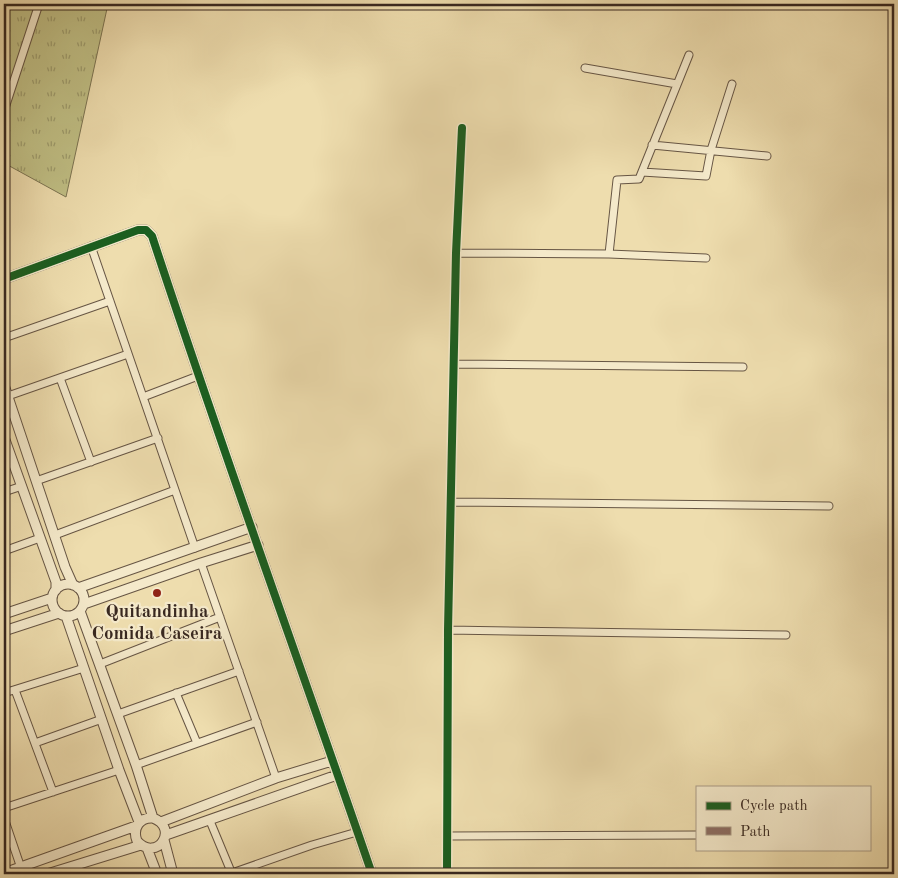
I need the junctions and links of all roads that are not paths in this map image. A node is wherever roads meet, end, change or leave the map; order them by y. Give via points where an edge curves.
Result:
1 (39, 4) edge
2 (892, 4) edge
3 (894, 7) edge
4 (689, 55) dead end
5 (585, 68) dead end
6 (677, 84) junction
7 (732, 84) dead end
8 (4, 111) edge
9 (462, 128) dead end
10 (652, 145) junction
11 (711, 150) junction
12 (767, 156) dead end
13 (642, 172) junction
14 (92, 246) junction
15 (456, 253) junction
16 (608, 254) junction
17 (706, 258) dead end
18 (4, 279) edge
19 (110, 301) junction
20 (4, 338) edge
21 (128, 354) junction
22 (455, 364) junction
23 (742, 367) dead end
24 (198, 376) junction
25 (60, 378) junction
26 (4, 385) edge
27 (8, 396) junction
28 (144, 397) junction
29 (4, 437) edge
30 (158, 438) junction
31 (91, 462) junction
32 (36, 481) junction
33 (22, 486) junction
34 (176, 490) junction
35 (4, 492) edge
36 (451, 502) junction
37 (829, 506) dead end
38 (252, 527) junction
39 (55, 534) junction
40 (40, 538) junction
41 (258, 544) junction
42 (195, 548) junction
43 (4, 551) edge
44 (201, 563) junction
45 (76, 586) junction
46 (54, 594) junction
47 (82, 608) junction
48 (4, 614) edge
49 (62, 615) junction
50 (220, 617) junction
51 (448, 630) junction
52 (4, 631) edge
53 (786, 635) dead end
54 (100, 664) junction
55 (84, 668) junction
56 (239, 671) junction
57 (15, 690) junction
58 (176, 693) junction
59 (4, 694) edge
60 (118, 714) junction
61 (102, 719) junction
62 (257, 722) junction
63 (35, 743) junction
64 (197, 743) junction
65 (332, 760) junction
66 (136, 765) junction
67 (119, 770) junction
68 (337, 775) junction
69 (276, 778) junction
70 (53, 792) junction
71 (4, 808) edge
72 (4, 818) edge
73 (157, 820) junction
74 (210, 821) junction
75 (138, 824) junction
76 (358, 832) junction
77 (696, 835) edge
78 (448, 836) junction
79 (165, 837) junction
80 (144, 846) junction
81 (21, 868) junction
82 (4, 873) edge
83 (48, 874) edge
84 (157, 874) edge
85 (174, 874) edge
86 (232, 874) edge
87 (372, 874) edge
88 (447, 874) edge

1 - 8 street
2 - 3 street
4 - 6 street
5 - 6 street
6 - 10 street
7 - 11 street
9 - 15 street
10 - 11 street
10 - 13 street
11 - 12 street
11 - 13 street via 706,176
13 - 16 street via 639,179 617,180
14 - 18 street
14 - 19 street
14 - 24 street via 138,230 146,230 152,236
15 - 16 street
15 - 22 street
16 - 17 street
19 - 20 street
19 - 21 street
21 - 25 street
21 - 28 street
22 - 23 street
22 - 36 street
24 - 28 street
24 - 38 street
25 - 27 street
25 - 31 street
26 - 27 street
27 - 32 street
28 - 30 street
29 - 33 street
30 - 31 street
30 - 34 street
31 - 32 street
32 - 39 street
33 - 35 street
33 - 40 street
34 - 39 street
34 - 42 street
36 - 37 street
36 - 51 street
38 - 41 street
38 - 42 street
39 - 45 street via 65,567
40 - 43 street
40 - 46 street via 56,582
41 - 44 street
41 - 65 street
42 - 45 street
44 - 47 street
44 - 50 street
45 - 46 street via 64,585
45 - 47 street via 84,595
46 - 48 street
46 - 49 street via 53,606
47 - 49 street via 76,615
47 - 54 street
49 - 52 street
49 - 55 street
50 - 54 street
50 - 56 street
51 - 53 street
51 - 78 street
54 - 60 street
55 - 57 street
55 - 61 street
56 - 58 street
56 - 62 street
57 - 59 street
57 - 63 street
58 - 60 street
58 - 64 street
60 - 66 street
61 - 63 street
61 - 67 street
62 - 64 street
62 - 69 street
63 - 70 street
64 - 66 street
65 - 68 street
65 - 69 street
66 - 73 street
67 - 70 street
67 - 75 street
68 - 74 street
68 - 76 street
69 - 73 street
70 - 71 street
72 - 81 street
73 - 75 street via 148,818
73 - 79 street via 166,830
74 - 79 street
74 - 86 street
75 - 80 street via 135,836
75 - 81 street
76 - 86 street
76 - 87 street
77 - 78 street
78 - 88 street
79 - 80 street via 157,847
79 - 85 street
80 - 83 street
80 - 84 street
81 - 82 street

